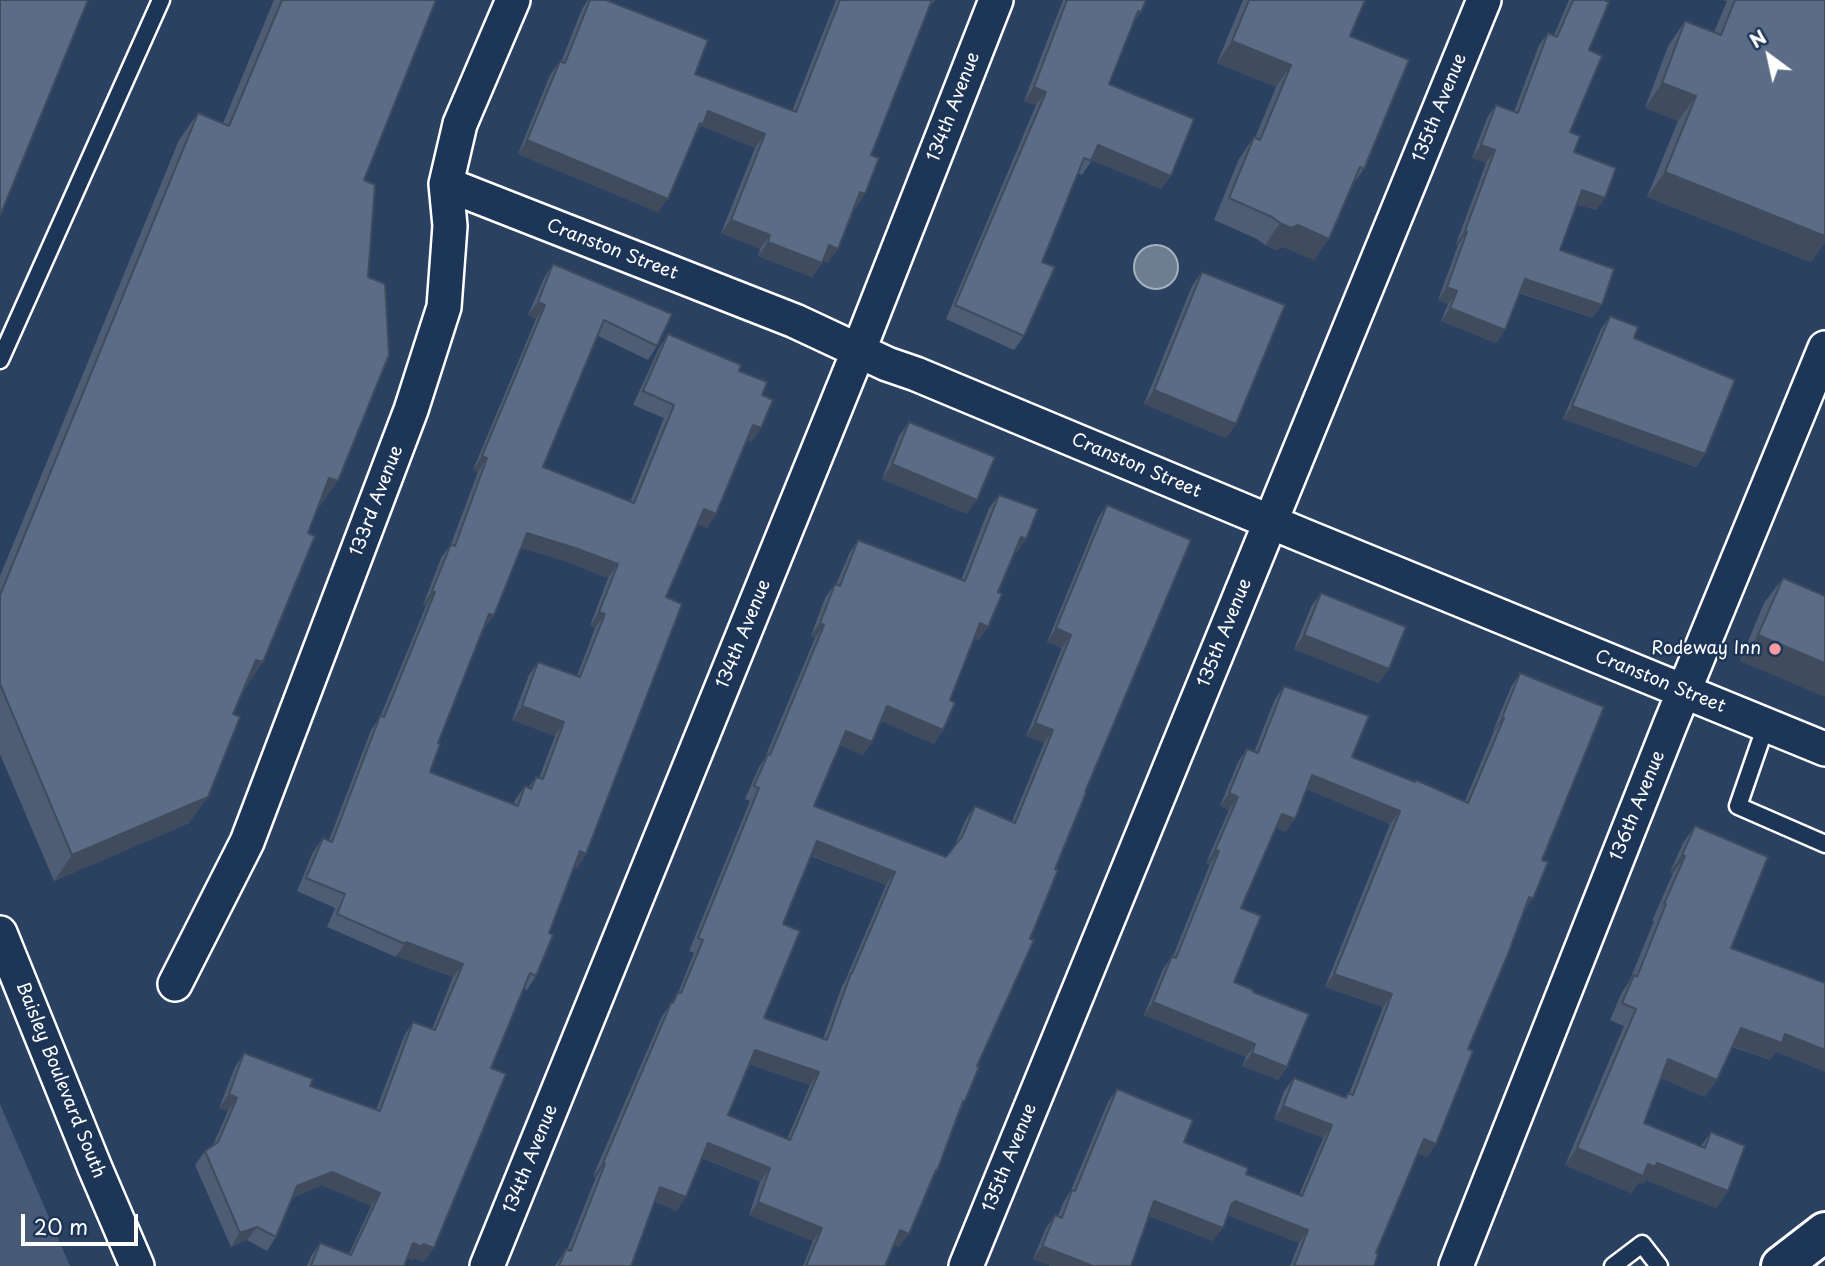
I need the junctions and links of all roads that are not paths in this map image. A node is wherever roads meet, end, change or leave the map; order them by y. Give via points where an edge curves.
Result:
1 (161, 0) edge
2 (513, 0) edge
3 (996, 0) edge
4 (1484, 0) edge
5 (446, 184) junction
6 (1825, 348) edge
7 (858, 352) junction
8 (0, 360) edge
9 (1270, 522) junction
10 (1684, 691) junction
11 (1766, 724) junction
12 (1825, 749) edge
13 (1825, 844) edge
14 (0, 933) edge
15 (175, 984) dead end
16 (1825, 1232) edge
17 (137, 1266) edge
18 (487, 1266) edge
19 (966, 1266) edge
20 (1457, 1266) edge
21 (1613, 1266) edge
22 (1659, 1266) edge
23 (1781, 1266) edge

1 - 8 lane
2 - 5 street, 133rd Avenue via 460,124
3 - 7 street, 134th Avenue
4 - 9 street, 135th Avenue
5 - 7 street, Cranston Street via 795,321
5 - 15 street, 133rd Avenue via 450,226 444,307 411,410 247,842
6 - 10 street, 136th Avenue
7 - 9 street, Cranston Street
7 - 18 street, 134th Avenue
9 - 10 street, Cranston Street
9 - 19 street, 135th Avenue
10 - 11 street, Cranston Street
10 - 20 street, 136th Avenue
11 - 12 street, Cranston Street
11 - 13 lane via 1738,806
14 - 17 street, Baisley Boulevard South
16 - 23 main road
21 - 22 lane via 1642,1244

